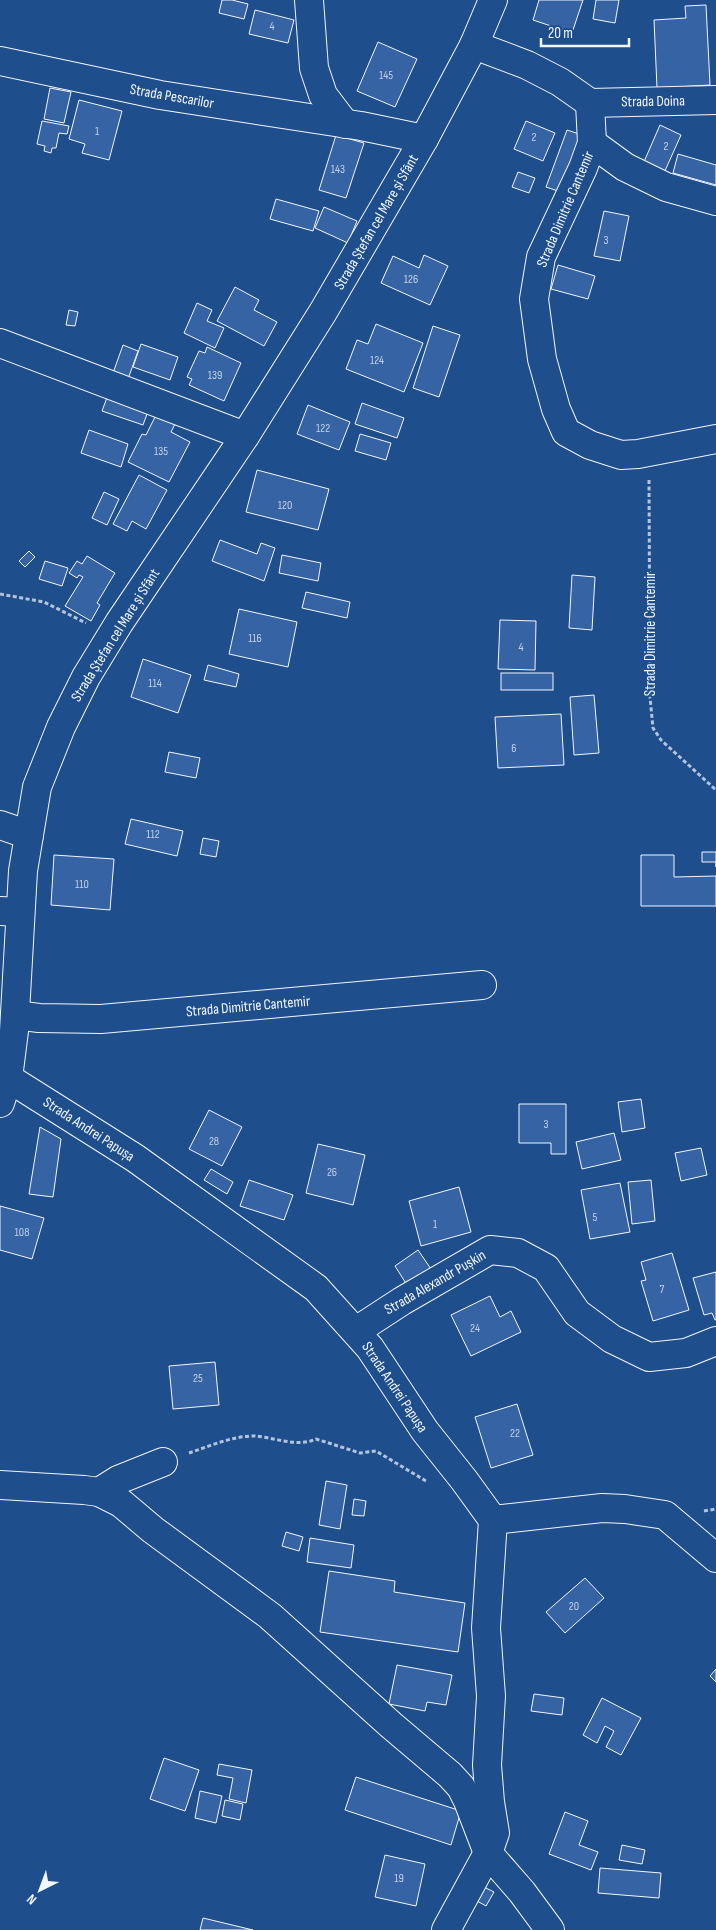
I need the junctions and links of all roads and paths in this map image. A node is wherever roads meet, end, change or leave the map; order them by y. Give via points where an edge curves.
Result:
1 (309, 0) edge
2 (493, 0) edge
3 (474, 45) junction
4 (0, 61) edge
5 (716, 100) edge
6 (590, 103) junction
7 (345, 124) junction
8 (424, 139) junction
9 (592, 144) junction
10 (716, 201) edge
11 (0, 343) edge
12 (245, 436) junction
13 (716, 439) edge
14 (638, 454) junction
15 (0, 594) edge
16 (110, 638) junction
17 (716, 790) edge
18 (0, 825) edge
19 (29, 835) junction
20 (10, 911) edge
21 (482, 985) dead end
22 (10, 1024) edge
23 (4, 1090) edge
24 (356, 1331) junction
25 (716, 1341) edge
26 (162, 1462) joint
27 (432, 1484) dead end
28 (0, 1485) edge
29 (99, 1492) junction
30 (493, 1520) junction
31 (716, 1558) edge
32 (488, 1853) junction
33 (446, 1930) edge
34 (550, 1930) edge

1 - 7 street via 314,68 323,95
2 - 3 street, Strada Ștefan cel Mare și Sfânt
3 - 6 street via 527,65
3 - 8 street, Strada Ștefan cel Mare și Sfânt
4 - 7 street, Strada Pescarilor via 160,95
5 - 6 street, Strada Doina
6 - 9 street, Strada Dimitrie Cantemir
7 - 8 street, Strada Pescarilor
8 - 12 street, Strada Ștefan cel Mare și Sfânt via 323,312
9 - 10 street, Strada Dimitrie Cantemir via 626,167 666,187
9 - 14 street, Strada Dimitrie Cantemir via 541,257 534,299 542,359 566,432 605,451 621,455
11 - 12 street
12 - 16 street, Strada Ștefan cel Mare și Sfânt
13 - 14 street, Strada Dimitrie Cantemir
14 - 17 path, Strada Dimitrie Cantemir via 651,483 650,698 654,728 661,740
15 - 16 path via 44,602
16 - 19 street, Strada Ștefan cel Mare și Sfânt via 61,727 37,787
18 - 19 street
19 - 20 street, Strada Ștefan cel Mare și Sfânt via 23,871
20 - 22 street, Strada Ștefan cel Mare și Sfânt
21 - 22 street, Strada Dimitrie Cantemir via 101,1019 39,1018
22 - 23 street, Strada Ștefan cel Mare și Sfânt
23 - 24 street, Strada Andrei Papușa via 135,1158 316,1288
24 - 25 street, Strada Alexandr Pușkin via 490,1250 518,1253 546,1268 577,1313 612,1338 649,1357 686,1353
24 - 30 street, Strada Andrei Papușa via 425,1431
26 - 27 path via 233,1439 254,1436 307,1444 316,1439 360,1453 376,1451
26 - 29 street via 118,1480
28 - 29 street
29 - 32 street via 121,1502 153,1530 270,1616 450,1775 468,1801
30 - 31 street via 625,1508 664,1515
30 - 32 street via 486,1628 490,1696 488,1765 495,1833
32 - 33 street
32 - 34 street

